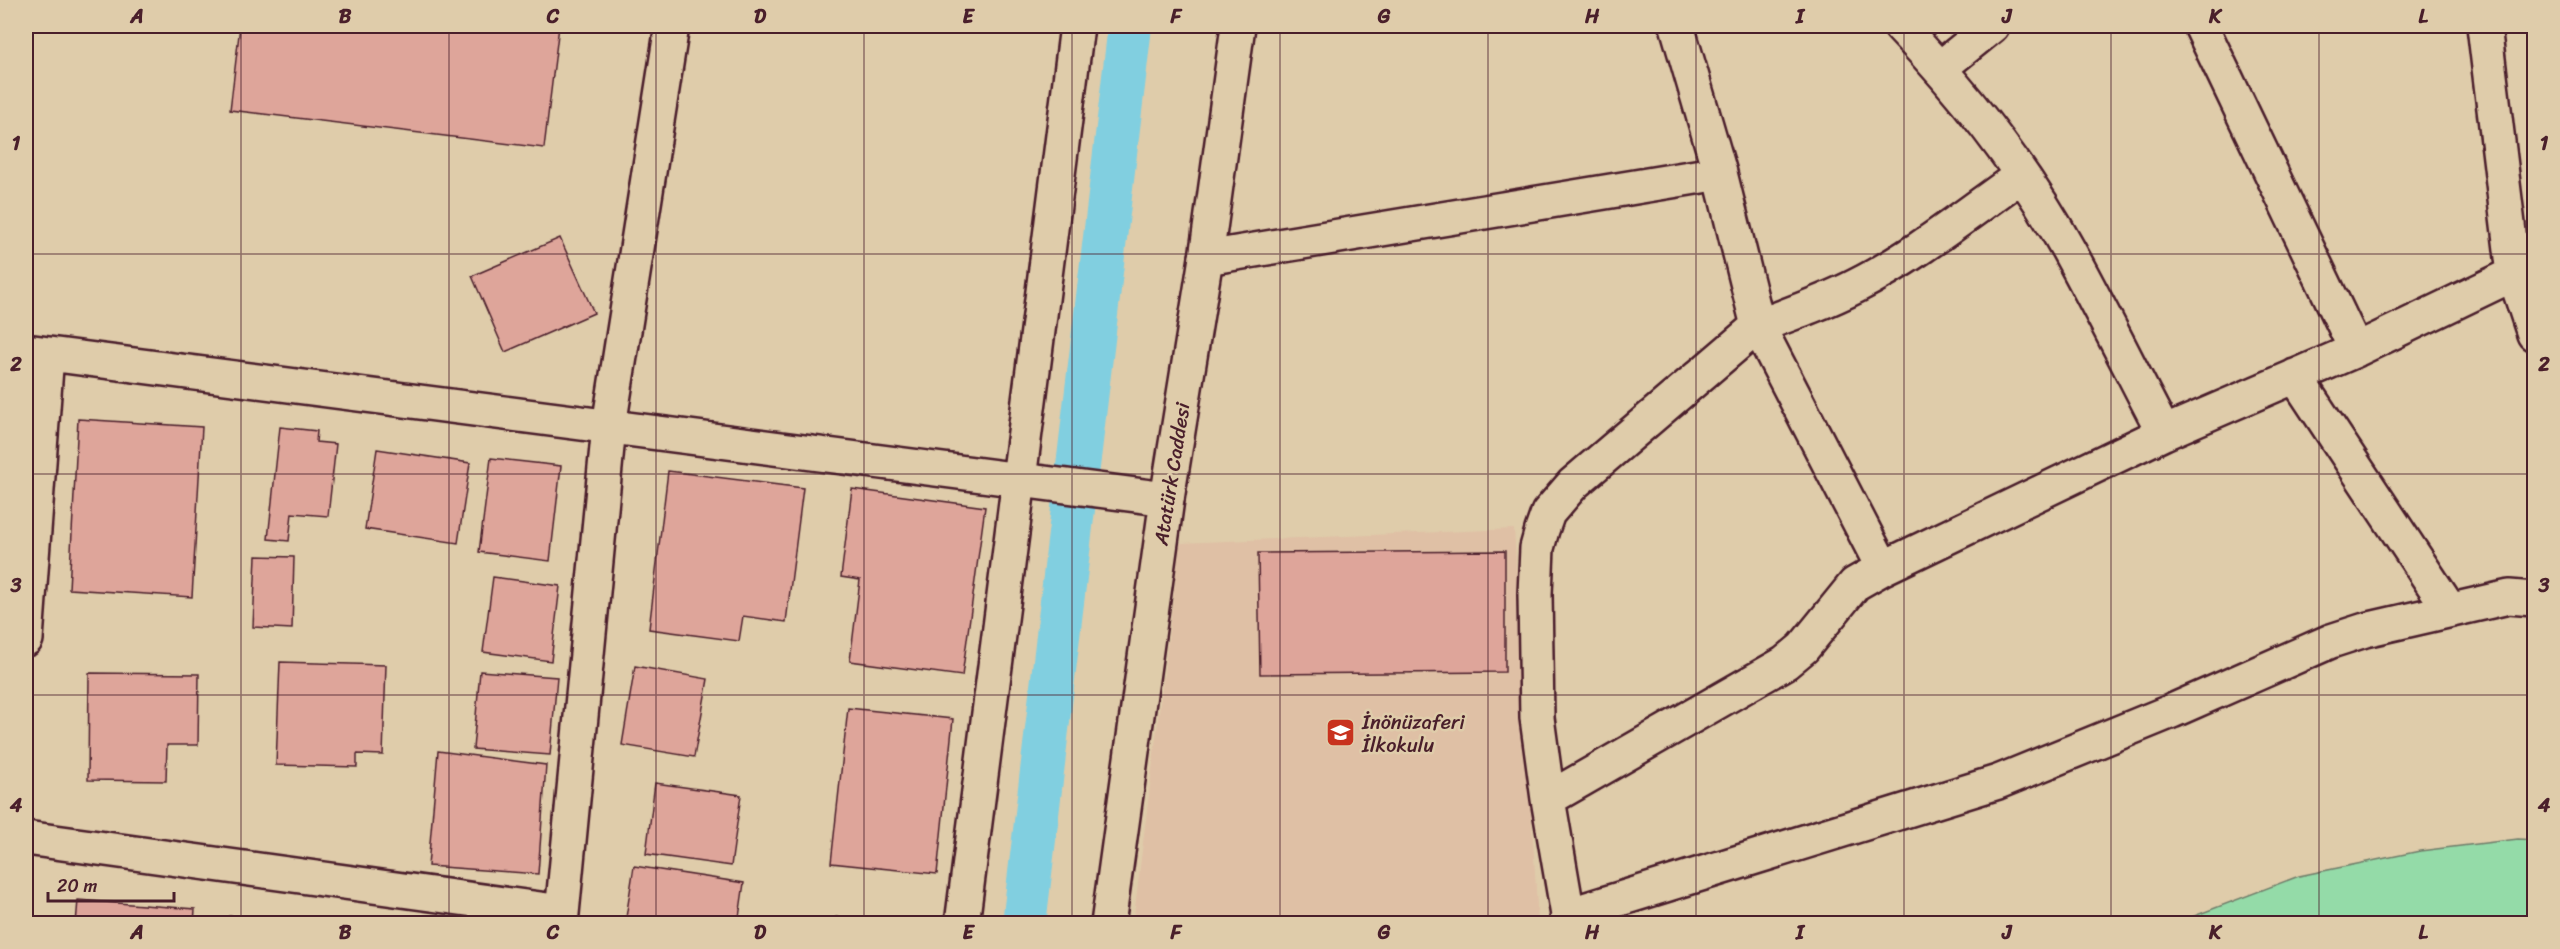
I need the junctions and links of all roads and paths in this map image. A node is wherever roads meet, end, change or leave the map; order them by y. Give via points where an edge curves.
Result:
1 (672, 26) edge
2 (1077, 26) edge
3 (1238, 26) edge
4 (1677, 26) edge
5 (1900, 26) edge
6 (1992, 26) edge
7 (2201, 26) edge
8 (2484, 26) edge
9 (1940, 68) junction
10 (1720, 174) junction
11 (2022, 176) junction
12 (1206, 258) junction
13 (2524, 273) edge
14 (1758, 326) junction
15 (2535, 334) edge
16 (2356, 350) junction
17 (36, 353) edge
18 (2295, 376) junction
19 (609, 426) junction
20 (2164, 433) junction
21 (1019, 479) junction
22 (1167, 498) junction
23 (1884, 568) junction
24 (2535, 574) edge
25 (2522, 598) edge
26 (2450, 610) junction
27 (26, 639) edge
28 (1548, 799) junction
29 (26, 838) edge
30 (561, 918) edge
31 (1567, 919) edge
32 (962, 924) edge
33 (1108, 924) edge

1 - 19 street
2 - 21 street
3 - 12 street, Atatürk Caddesi
4 - 10 street
5 - 9 street
6 - 9 street
7 - 16 street
8 - 13 street
9 - 11 street
10 - 12 street
10 - 14 street
11 - 14 street via 1903,259 1856,286
11 - 20 street via 2068,250
12 - 22 street, Atatürk Caddesi
13 - 15 street
13 - 16 street
14 - 23 street
14 - 28 street via 1573,484 1548,513 1537,548 1535,594 1537,718
16 - 18 street
17 - 19 street
17 - 27 street
18 - 20 street
18 - 26 street
19 - 21 street
19 - 30 street
20 - 23 street
21 - 22 street
21 - 32 street
22 - 33 street, Atatürk Caddesi
23 - 28 street via 1856,584 1803,648 1785,663
24 - 25 street
25 - 26 street
26 - 31 street via 2331,641 1998,782
28 - 31 street
29 - 30 street

